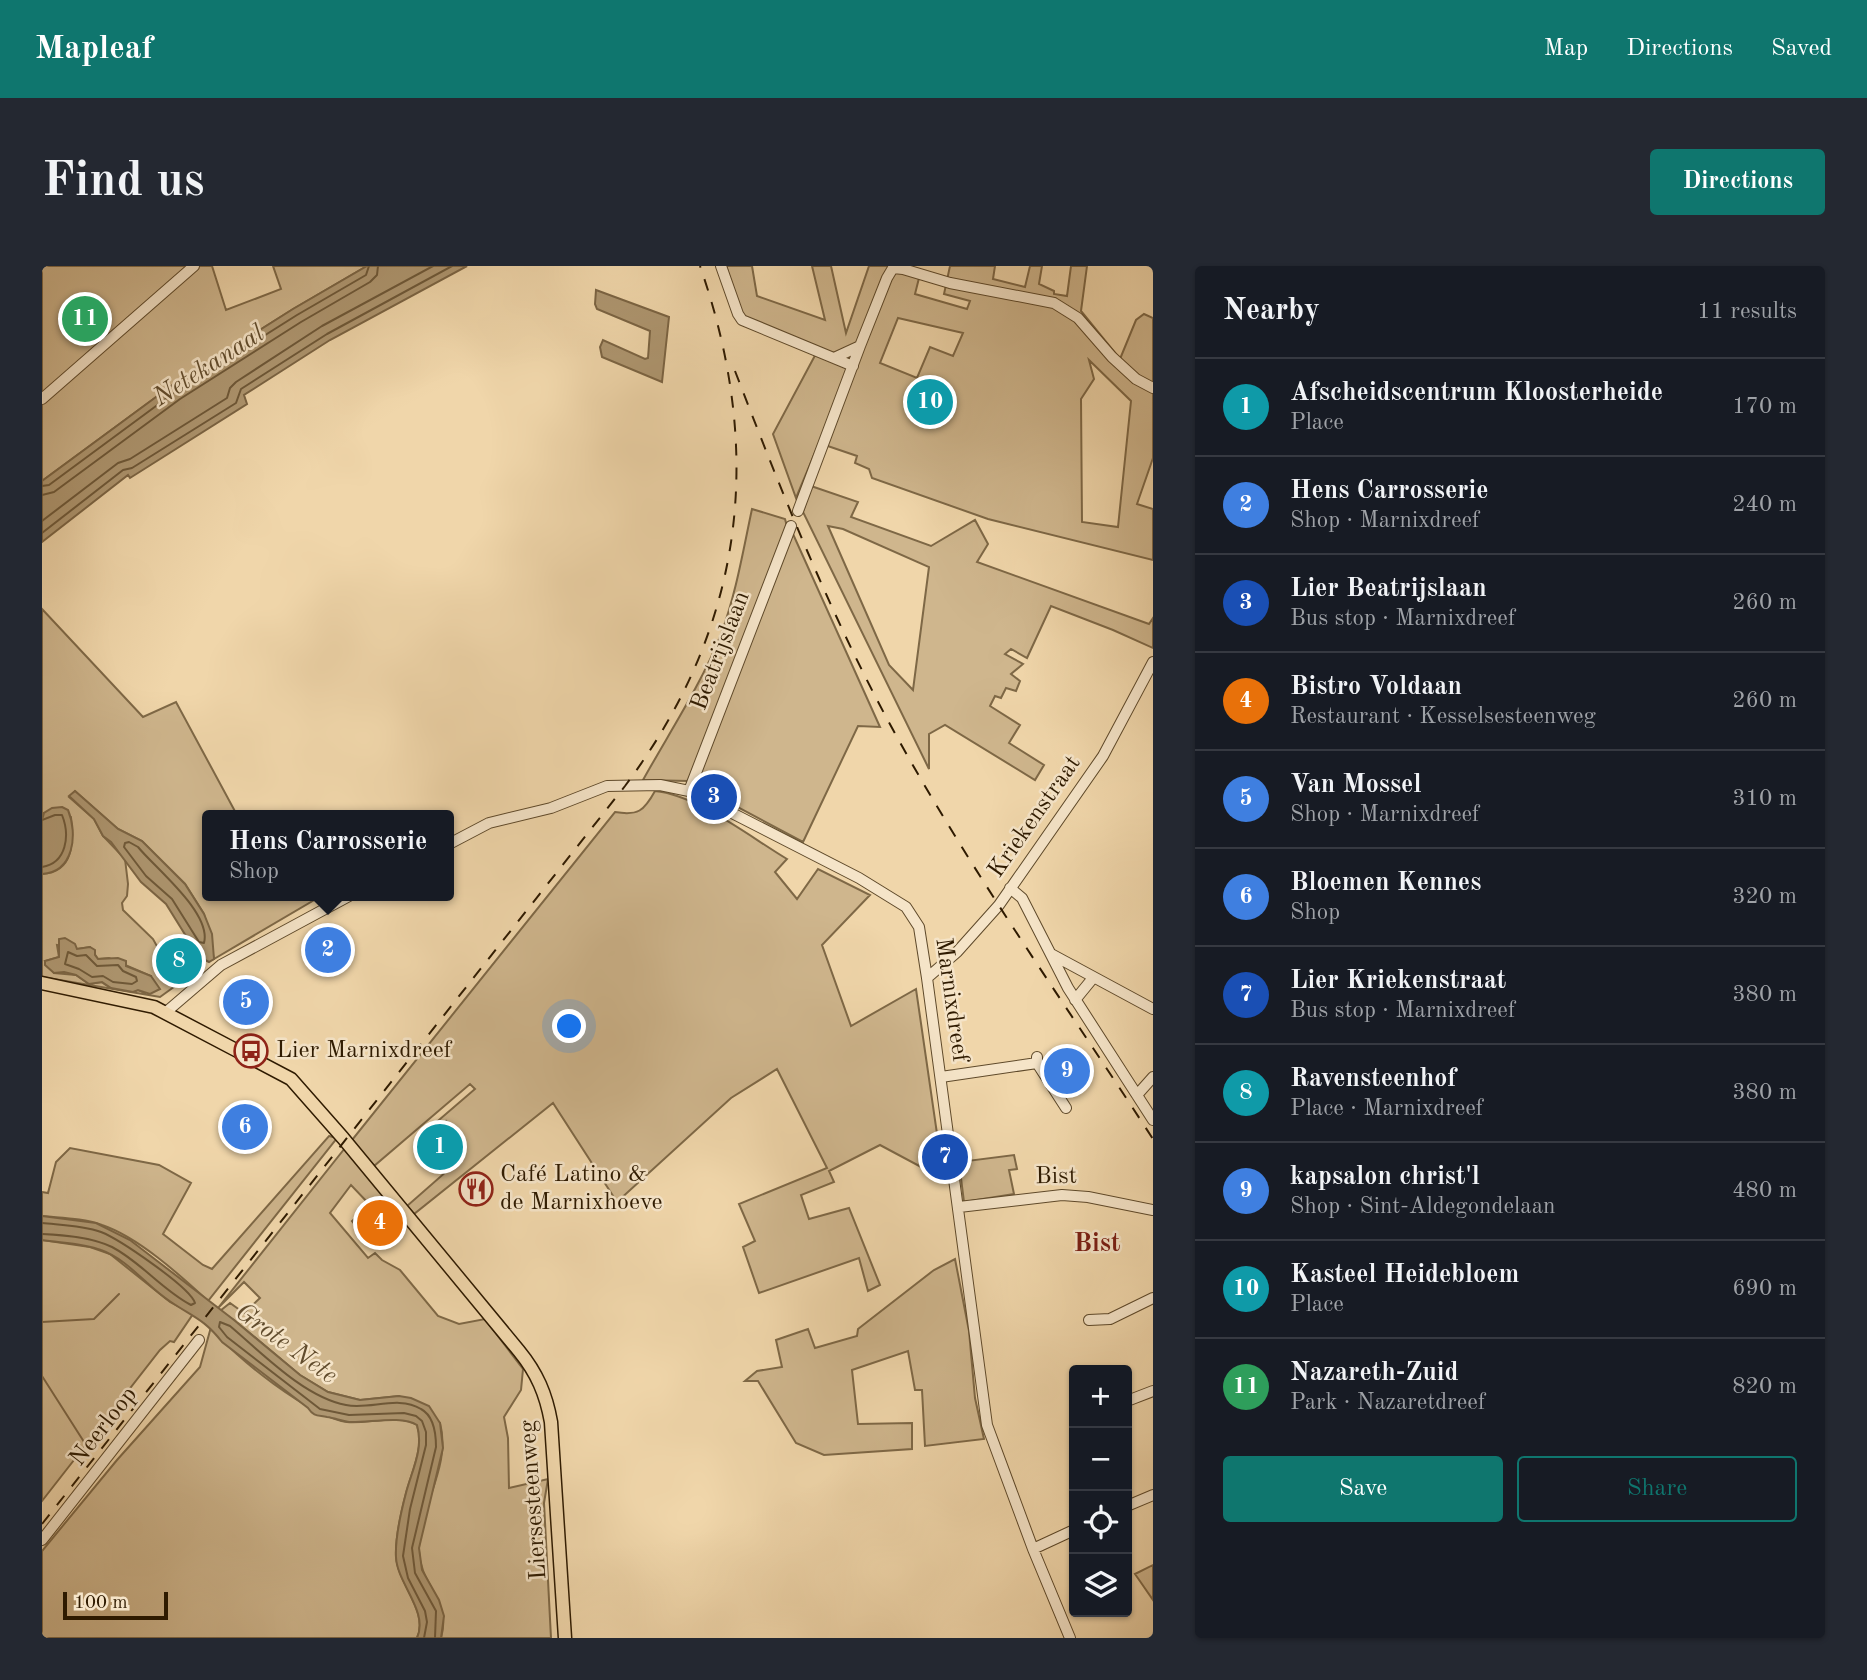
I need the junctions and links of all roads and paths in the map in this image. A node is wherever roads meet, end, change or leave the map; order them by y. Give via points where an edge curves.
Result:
1 (194, 266) edge
2 (721, 266) edge
3 (860, 346) junction
4 (835, 358) junction
5 (853, 366) junction
6 (845, 387) junction
7 (1153, 388) edge
8 (42, 399) edge
9 (798, 511) dead end
10 (792, 526) dead end
11 (1153, 662) edge
12 (689, 791) junction
13 (454, 841) edge
14 (1010, 888) junction
15 (340, 901) edge
16 (1050, 954) junction
17 (927, 978) junction
18 (1093, 978) junction
19 (42, 983) edge
20 (1075, 1000) junction
21 (1153, 1009) edge
22 (165, 1013) junction
23 (941, 1077) junction
24 (1153, 1077) edge
25 (1137, 1095) junction
26 (1066, 1108) dead end
27 (1153, 1120) edge
28 (959, 1207) junction
29 (1153, 1210) edge
30 (1153, 1298) edge
31 (1089, 1320) dead end
32 (199, 1340) dead end
33 (1153, 1391) edge
34 (1132, 1399) edge
35 (1153, 1495) edge
36 (1132, 1504) edge
37 (1069, 1532) edge
38 (42, 1540) edge
39 (1033, 1549) junction
40 (565, 1638) edge
41 (1070, 1638) edge

1 - 8 street
2 - 4 street via 743,320
3 - 4 street
3 - 5 street
3 - 7 street via 887,278 893,268 903,269 1054,303 1078,318 1124,369
4 - 5 street
4 - 6 street
5 - 6 street
6 - 9 street
10 - 12 street, Beatrijslaan
11 - 14 street, Kriekenstraat via 1103,756
12 - 13 street, Marnixdreef via 660,785 607,786 551,808 489,823
12 - 17 street, Marnixdreef via 906,907 919,927
14 - 16 street via 1022,898
14 - 17 street, Kriekenstraat via 979,929
15 - 22 street via 221,965
16 - 18 street
16 - 20 street
17 - 23 street, Marnixdreef
18 - 20 street
18 - 21 street
19 - 22 main road, Liersesteenweg via 142,1003
20 - 25 street
22 - 40 main road, Liersesteenweg via 291,1079 534,1372 548,1406 552,1435
23 - 26 street via 1037,1060
23 - 28 street, Marnixdreef
24 - 25 street
25 - 27 street
28 - 29 street, Bist via 1062,1195
28 - 39 street, Marnixdreef via 985,1416
30 - 31 street via 1110,1319
32 - 38 street, Neerloop
33 - 34 street
35 - 36 street
37 - 39 street
39 - 41 street, Marnixdreef

